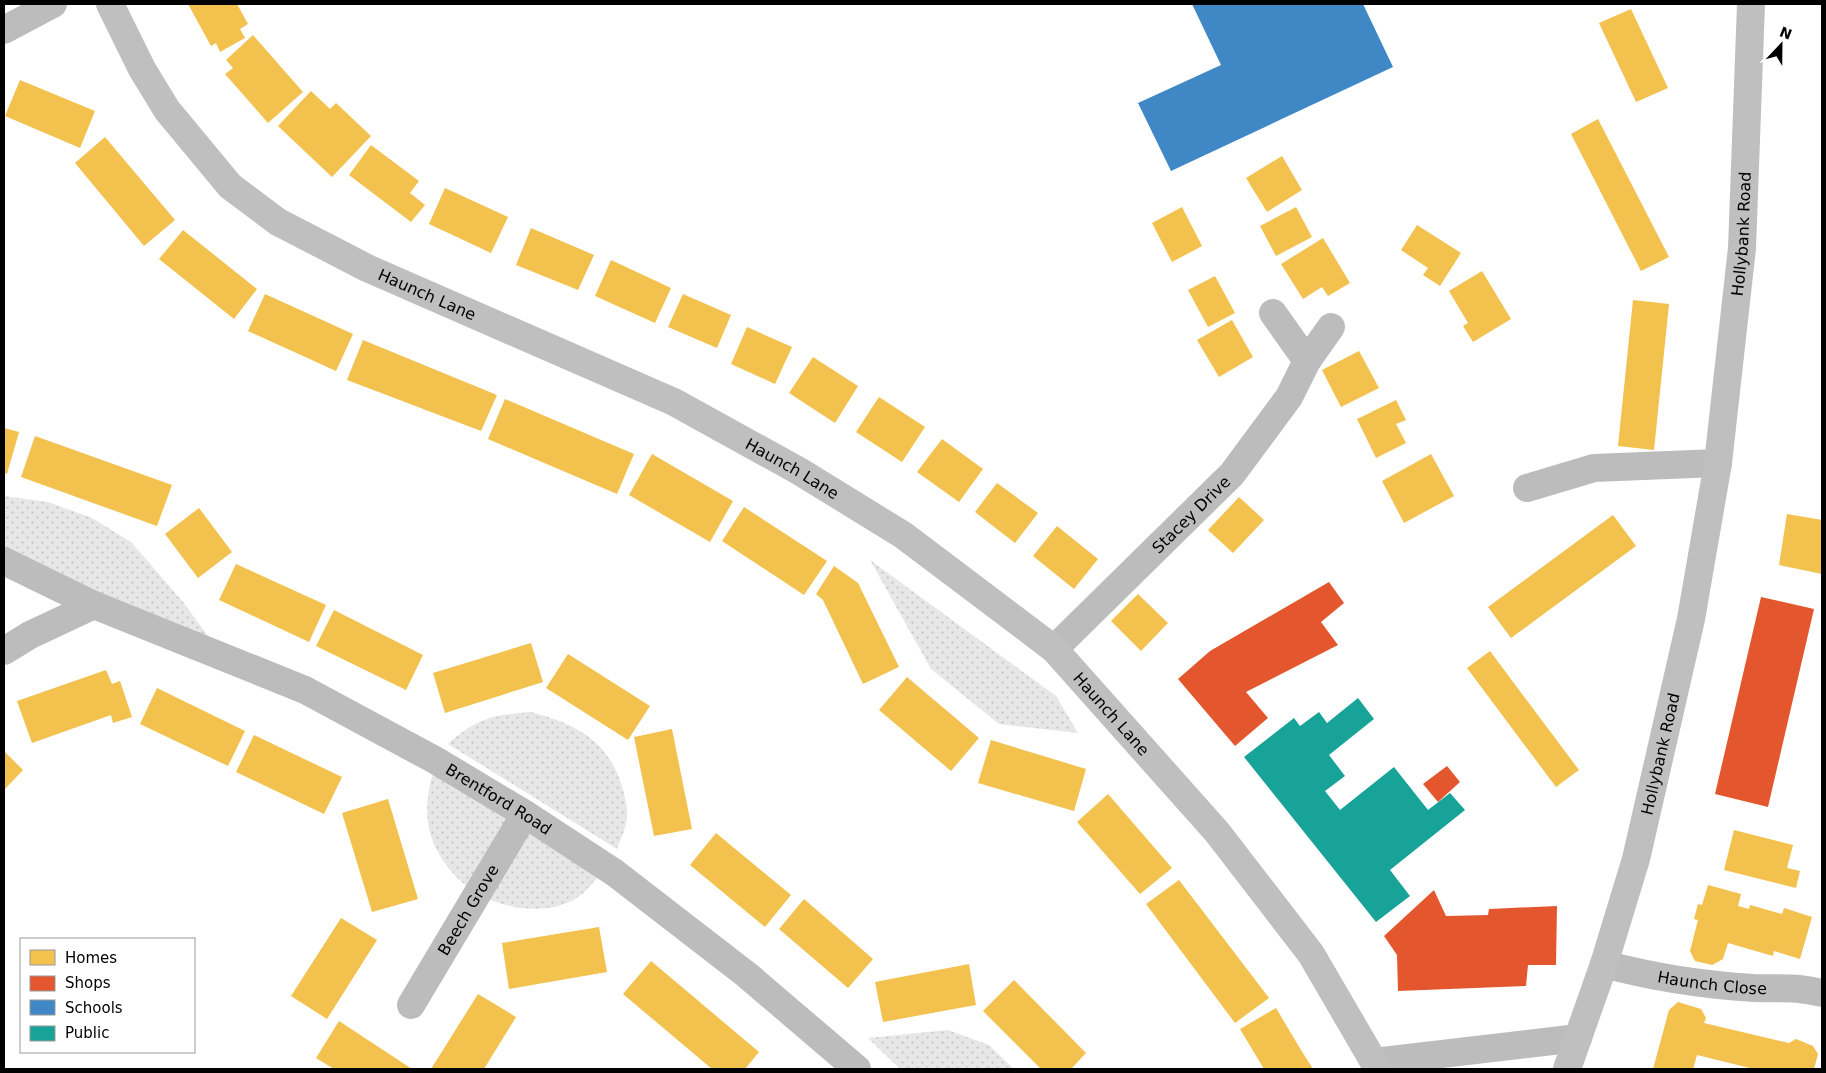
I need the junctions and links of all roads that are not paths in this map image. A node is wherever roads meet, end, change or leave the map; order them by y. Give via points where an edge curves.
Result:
1 (53, 4) edge
2 (110, 4) edge
3 (1751, 4) edge
4 (4, 30) edge
5 (1272, 313) dead end
6 (1331, 327) dead end
7 (1307, 361) junction
8 (1718, 464) junction
9 (1527, 488) dead end
10 (4, 561) edge
11 (94, 605) junction
12 (1054, 649) junction
13 (4, 651) edge
14 (525, 814) junction
15 (1604, 964) junction
16 (1822, 993) edge
17 (411, 1005) dead end
18 (1578, 1038) junction
19 (1376, 1066) edge
20 (856, 1069) edge
21 (1567, 1069) edge

1 - 4 street
2 - 12 street, Haunch Lane via 142,69 167,110 230,186 278,222 367,268 683,407 799,471 903,535
3 - 8 street, Hollybank Road via 1742,248
5 - 7 street
6 - 7 street, Stacey Drive
7 - 12 street, Stacey Drive via 1290,397 1232,474
8 - 9 street via 1594,468
8 - 15 street, Hollybank Road via 1690,619 1661,753 1627,892
10 - 11 street, Brentford Road
11 - 13 street
11 - 14 street, Brentford Road via 306,690
12 - 19 street, Haunch Lane via 1217,832 1311,954
14 - 17 street, Beech Grove
14 - 20 street, Brentford Road via 615,872 746,975
15 - 16 street, Haunch Close via 1710,984 1799,987
15 - 18 street, Hollybank Road
18 - 19 street
18 - 21 street, Hollybank Road

